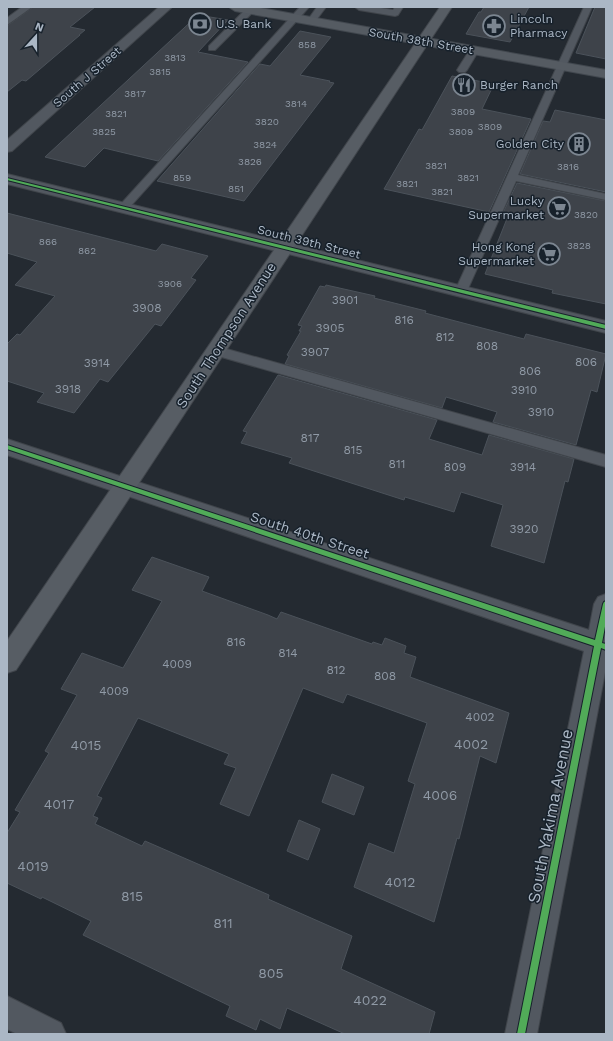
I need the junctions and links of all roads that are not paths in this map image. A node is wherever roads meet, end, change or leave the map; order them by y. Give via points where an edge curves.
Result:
1 (28, 7) edge
2 (166, 7) edge
3 (235, 7) edge
4 (305, 7) edge
5 (322, 7) edge
6 (359, 7) edge
7 (399, 7) edge
8 (446, 7) edge
9 (588, 7) edge
10 (250, 10) junction
11 (295, 18) junction
12 (311, 21) junction
13 (7, 22) edge
14 (423, 41) junction
15 (208, 47) dead end
16 (474, 50) junction
17 (561, 66) junction
18 (462, 70) dead end
19 (606, 74) edge
20 (7, 148) edge
21 (512, 177) junction
22 (7, 178) edge
23 (606, 197) edge
24 (124, 207) junction
25 (284, 247) junction
26 (462, 291) junction
27 (606, 327) edge
28 (216, 351) junction
29 (7, 447) edge
30 (606, 461) edge
31 (126, 487) junction
32 (606, 604) edge
33 (602, 645) edge
34 (7, 662) edge
35 (7, 1012) edge
36 (50, 1034) edge
37 (521, 1034) edge

1 - 13 lane
2 - 20 street, South J Street
3 - 10 main road, South 38th Street
4 - 11 lane
5 - 12 lane
6 - 7 lane via 395,13
8 - 14 main road, South Thompson Avenue
9 - 17 lane
10 - 11 main road, South 38th Street
10 - 15 lane via 236,22 223,27
11 - 12 main road, South 38th Street
11 - 24 lane
12 - 14 main road, South 38th Street
14 - 16 main road, South 38th Street
14 - 25 main road, South Thompson Avenue
16 - 17 main road, South 38th Street
16 - 18 lane
17 - 19 main road, South 38th Street
17 - 21 lane
21 - 23 lane
21 - 26 lane
22 - 24 street, South 39th Street
24 - 25 street, South 39th Street
25 - 26 street, South 39th Street
25 - 28 main road, South Thompson Avenue
26 - 27 street, South 39th Street
28 - 30 lane
28 - 31 main road, South Thompson Avenue
29 - 31 street, South 40th Street
31 - 33 street, South 40th Street
31 - 34 main road, South Thompson Avenue
32 - 33 street, South Yakima Avenue
33 - 37 street, South Yakima Avenue
35 - 36 street

